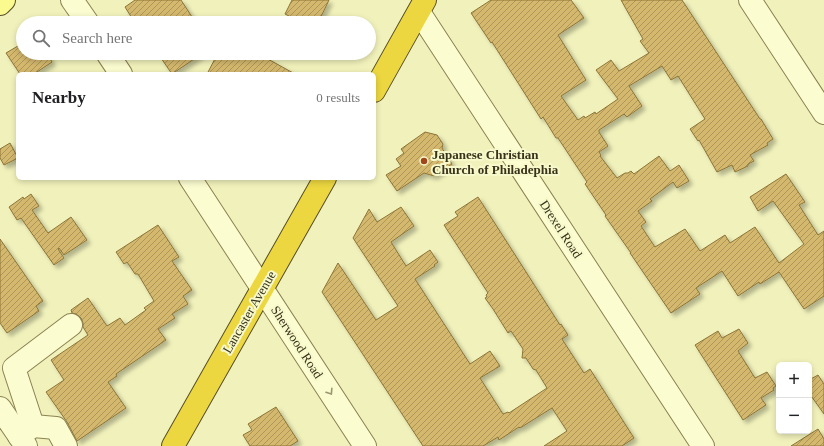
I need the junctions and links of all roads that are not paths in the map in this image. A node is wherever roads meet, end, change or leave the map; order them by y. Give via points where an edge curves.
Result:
1 (4, 0) edge
2 (72, 0) edge
3 (750, 0) edge
4 (0, 4) edge
5 (422, 6) edge
6 (83, 16) edge
7 (112, 60) edge
8 (120, 72) edge
9 (376, 87) edge
10 (824, 113) edge
11 (191, 180) edge
12 (324, 180) edge
13 (263, 289) junction
14 (71, 325) dead end
15 (0, 408) edge
16 (26, 436) edge
17 (66, 446) edge
18 (173, 446) edge
19 (365, 446) edge
20 (703, 446) edge

1 - 4 main road
2 - 6 street
3 - 10 street
5 - 9 highway
5 - 20 street, Drexel Road
7 - 8 street
11 - 13 street, Sherwood Road
12 - 13 highway, Lancaster Avenue
13 - 18 highway, Lancaster Avenue
13 -> 19 street, Sherwood Road
14 - 16 street via 14,368
15 - 16 street
16 - 17 street via 56,428

